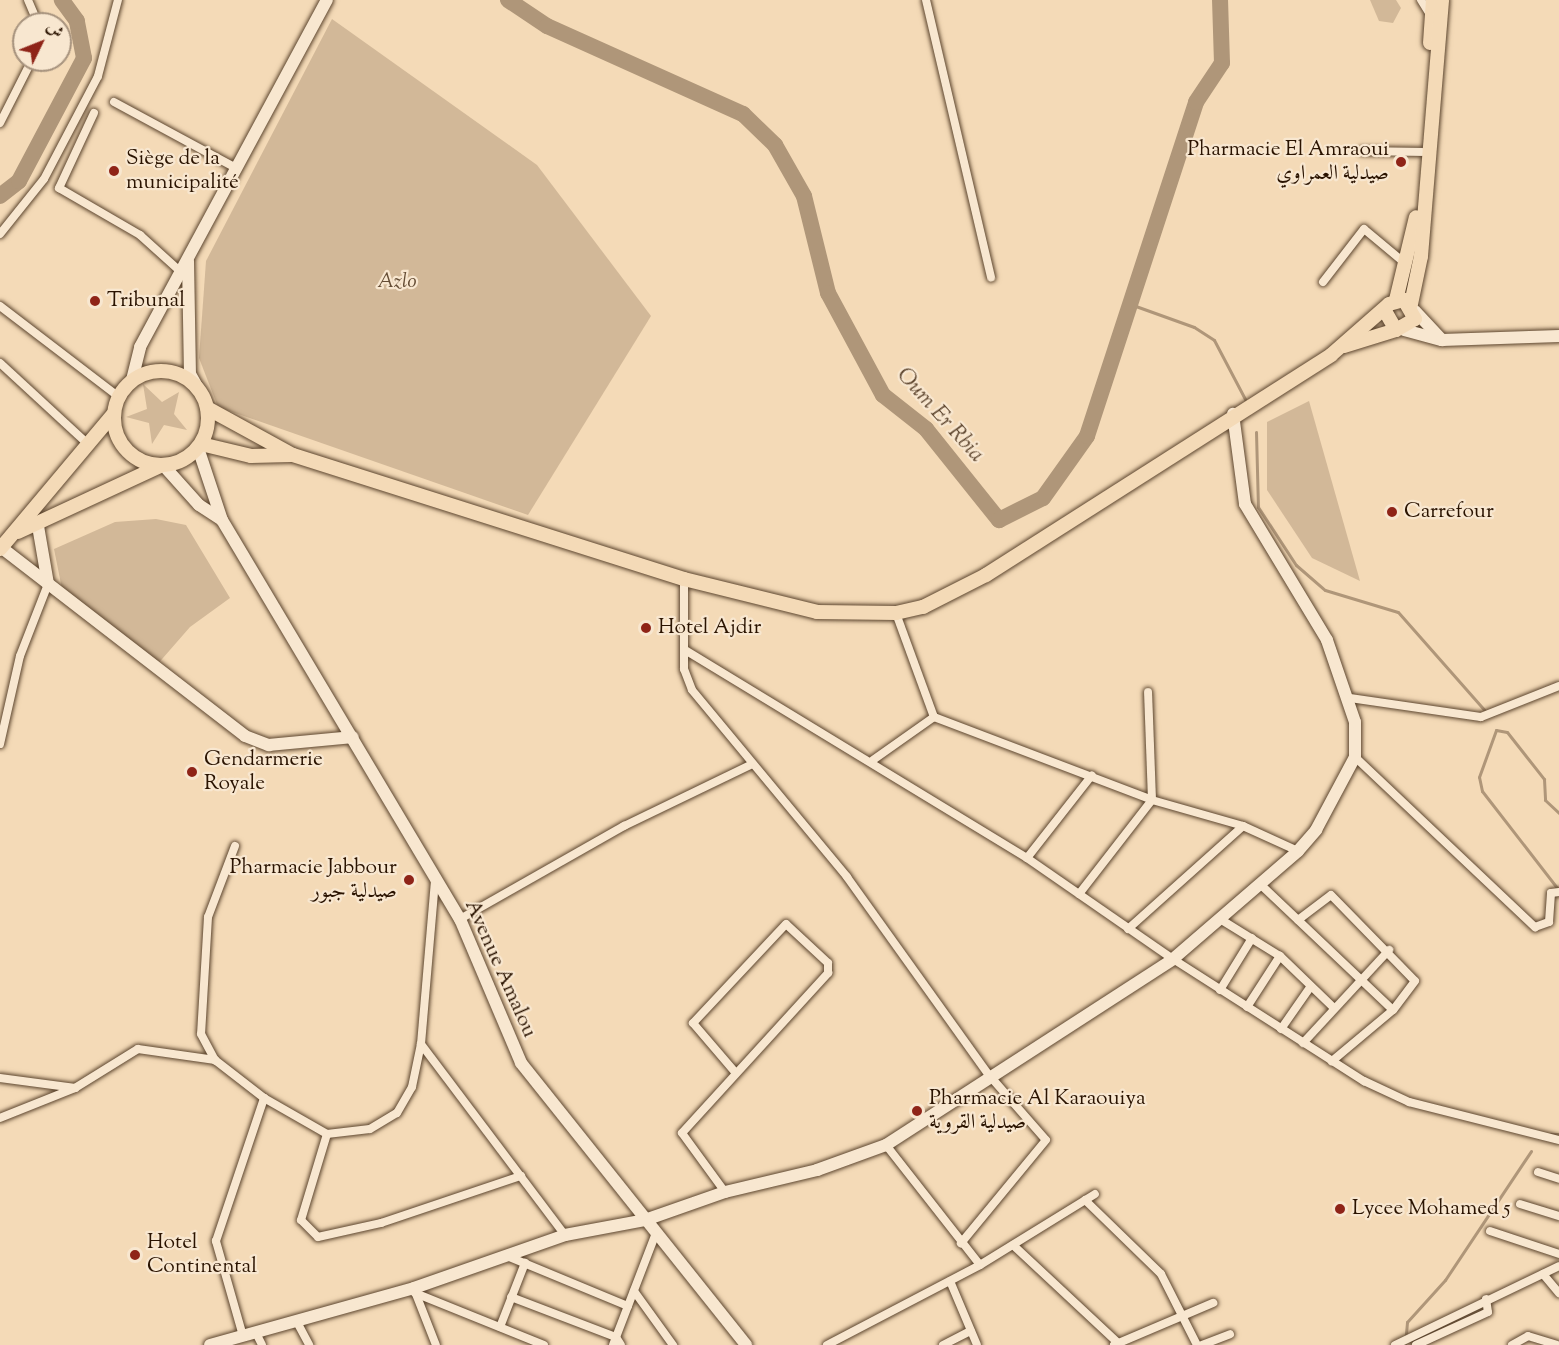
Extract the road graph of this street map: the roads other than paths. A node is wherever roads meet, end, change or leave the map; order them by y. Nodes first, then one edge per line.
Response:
1 (118, 0) edge
2 (327, 0) edge
3 (926, 0) edge
4 (1421, 0) edge
5 (1433, 0) edge
6 (1442, 0) edge
7 (1436, 17) junction
8 (1434, 58) junction
9 (26, 72) edge
10 (114, 102) dead end
11 (94, 114) dead end
12 (0, 123) edge
13 (1362, 152) dead end
14 (1422, 152) junction
15 (236, 168) junction
16 (0, 234) edge
17 (188, 257) junction
18 (1406, 264) junction
19 (181, 272) junction
20 (991, 278) dead end
21 (1323, 282) dead end
22 (1396, 300) junction
23 (0, 306) edge
24 (1413, 308) junction
25 (1385, 311) junction
26 (1400, 330) junction
27 (1559, 336) edge
28 (1442, 340) junction
29 (1344, 346) junction
30 (0, 363) edge
31 (132, 380) junction
32 (199, 390) junction
33 (118, 397) junction
34 (207, 408) junction
35 (114, 413) junction
36 (1233, 414) junction
37 (89, 445) junction
38 (200, 446) junction
39 (292, 455) junction
40 (162, 466) junction
41 (222, 520) junction
42 (38, 526) junction
43 (18, 532) junction
44 (1, 548) edge
45 (684, 579) junction
46 (48, 584) junction
47 (896, 613) junction
48 (685, 650) junction
49 (1559, 686) edge
50 (1148, 692) dead end
51 (1350, 698) junction
52 (934, 717) junction
53 (353, 736) junction
54 (0, 744) edge
55 (1355, 757) junction
56 (873, 760) junction
57 (750, 765) junction
58 (1092, 775) junction
59 (1152, 800) junction
60 (1244, 826) junction
61 (235, 846) dead end
62 (1298, 851) junction
63 (1027, 858) junction
64 (435, 880) junction
65 (1260, 884) junction
66 (1557, 891) edge
67 (1079, 894) junction
68 (460, 919) junction
69 (1220, 919) junction
70 (1298, 920) junction
71 (1128, 929) junction
72 (1252, 938) junction
73 (1389, 950) junction
74 (1280, 956) junction
75 (1173, 959) junction
76 (1359, 977) junction
77 (1311, 986) junction
78 (1220, 990) junction
79 (1247, 1007) junction
80 (1333, 1007) junction
81 (1393, 1010) junction
82 (1281, 1029) junction
83 (1303, 1043) junction
84 (421, 1044) junction
85 (215, 1060) junction
86 (1332, 1061) junction
87 (735, 1072) junction
88 (989, 1075) junction
89 (0, 1078) edge
90 (75, 1088) junction
91 (264, 1098) junction
92 (0, 1118) edge
93 (327, 1134) junction
94 (1559, 1140) edge
95 (886, 1145) junction
96 (1538, 1172) dead end
97 (521, 1176) junction
98 (1559, 1179) edge
99 (725, 1192) junction
100 (1095, 1194) dead end
101 (1085, 1200) junction
102 (1520, 1204) dead end
103 (1559, 1216) edge
104 (645, 1220) junction
105 (1490, 1231) dead end
106 (656, 1233) junction
107 (565, 1235) junction
108 (962, 1243) junction
109 (1012, 1245) junction
110 (1559, 1254) edge
111 (507, 1256) junction
112 (525, 1263) junction
113 (980, 1265) junction
114 (1559, 1266) edge
115 (1543, 1274) junction
116 (950, 1281) junction
117 (415, 1290) junction
118 (634, 1292) junction
119 (1559, 1293) edge
120 (511, 1297) junction
121 (1486, 1299) junction
122 (1213, 1303) dead end
123 (628, 1306) junction
124 (1184, 1316) junction
125 (297, 1322) junction
126 (500, 1327) junction
127 (971, 1331) junction
128 (250, 1334) junction
129 (1230, 1334) dead end
130 (617, 1342) edge
131 (1131, 1342) edge
132 (1397, 1342) edge
133 (1558, 1342) edge
134 (1116, 1344) edge
135 (1206, 1344) edge
136 (210, 1345) edge
137 (262, 1345) edge
138 (309, 1345) edge
139 (436, 1345) edge
140 (544, 1345) edge
141 (673, 1345) edge
142 (746, 1345) edge
143 (827, 1345) edge
144 (943, 1345) edge
145 (977, 1345) edge
146 (1197, 1345) edge
147 (1416, 1345) edge
148 (1512, 1345) edge

1 - 16 street
2 - 15 street
3 - 20 street
4 - 7 street
5 - 7 main road
6 - 7 main road
7 - 8 main road
8 - 14 main road
8 - 24 main road
9 - 12 street
10 - 15 street
11 - 19 street
13 - 14 street
14 - 18 main road
15 - 17 street
17 - 19 street
17 - 32 street
18 - 21 street
18 - 22 main road
19 - 31 street
22 - 24 main road
22 - 25 main road
23 - 33 street
24 - 26 main road
24 - 28 street
25 - 26 main road
25 - 29 main road
26 - 28 street
26 - 29 main road
27 - 28 street
29 - 36 main road
30 - 37 street
31 - 32 main road
31 - 33 main road
32 - 34 main road
33 - 35 main road
34 - 38 main road
34 - 39 main road
35 - 37 main road
35 - 40 main road
36 - 47 main road
36 - 51 street
37 - 43 main road
38 - 39 main road
38 - 40 main road
38 - 41 street
39 - 45 main road
40 - 41 street
40 - 42 main road
41 - 53 street, Avenue Amalou
42 - 43 main road
42 - 46 street
43 - 44 main road
44 - 46 street
45 - 47 main road
45 - 48 street
46 - 53 street
46 - 54 street
47 - 52 street
48 - 56 street
48 - 57 street
49 - 51 street
50 - 59 street
51 - 55 street
52 - 56 street
52 - 58 street
53 - 64 street, Avenue Amalou
55 - 62 street
55 - 66 street
56 - 63 street
57 - 68 street
57 - 88 street
58 - 59 street
58 - 63 street
59 - 60 street
59 - 67 street
60 - 62 street
60 - 71 street
61 - 85 street
62 - 65 street
63 - 67 street
64 - 68 street, Avenue Amalou
64 - 84 street
65 - 69 street
65 - 70 street
67 - 71 street
68 - 104 street, Avenue Amalou
69 - 72 street
69 - 75 street
70 - 73 street
70 - 76 street
71 - 75 street
72 - 74 street
72 - 78 street
73 - 76 street
73 - 81 street
74 - 77 street
74 - 79 street
75 - 78 street
75 - 88 street
76 - 80 street
76 - 81 street
77 - 80 street
77 - 82 street
78 - 79 street
79 - 82 street
80 - 83 street
81 - 86 street
82 - 83 street
83 - 86 street
84 - 93 street
84 - 97 street
85 - 90 street
85 - 91 street
86 - 94 street
87 - 87 street
87 - 99 street
88 - 95 street
88 - 108 street
89 - 90 street
90 - 92 street
91 - 93 street
91 - 128 street
93 - 97 street
95 - 99 street
95 - 108 street
96 - 98 street
97 - 107 street
99 - 104 street
100 - 101 street
101 - 109 street
101 - 124 street
102 - 103 street
104 - 106 street, Avenue Amalou
104 - 107 street
105 - 110 street
106 - 118 street
106 - 142 street, Avenue Amalou
107 - 111 street
108 - 113 street
109 - 113 street
109 - 134 street
111 - 112 street
111 - 117 street
112 - 120 street
112 - 123 street
113 - 116 street
114 - 115 street
115 - 119 street
115 - 121 street
116 - 127 street
116 - 143 street
117 - 125 street
117 - 126 street
117 - 139 street
118 - 123 street
118 - 141 street
120 - 126 street
120 - 130 street
121 - 132 street
121 - 147 street
122 - 124 street
123 - 130 street
124 - 131 street
124 - 146 street
125 - 128 street
125 - 138 street
126 - 140 street
127 - 144 street
127 - 145 street
128 - 136 street
128 - 137 street
129 - 135 street
131 - 134 street
133 - 148 street

